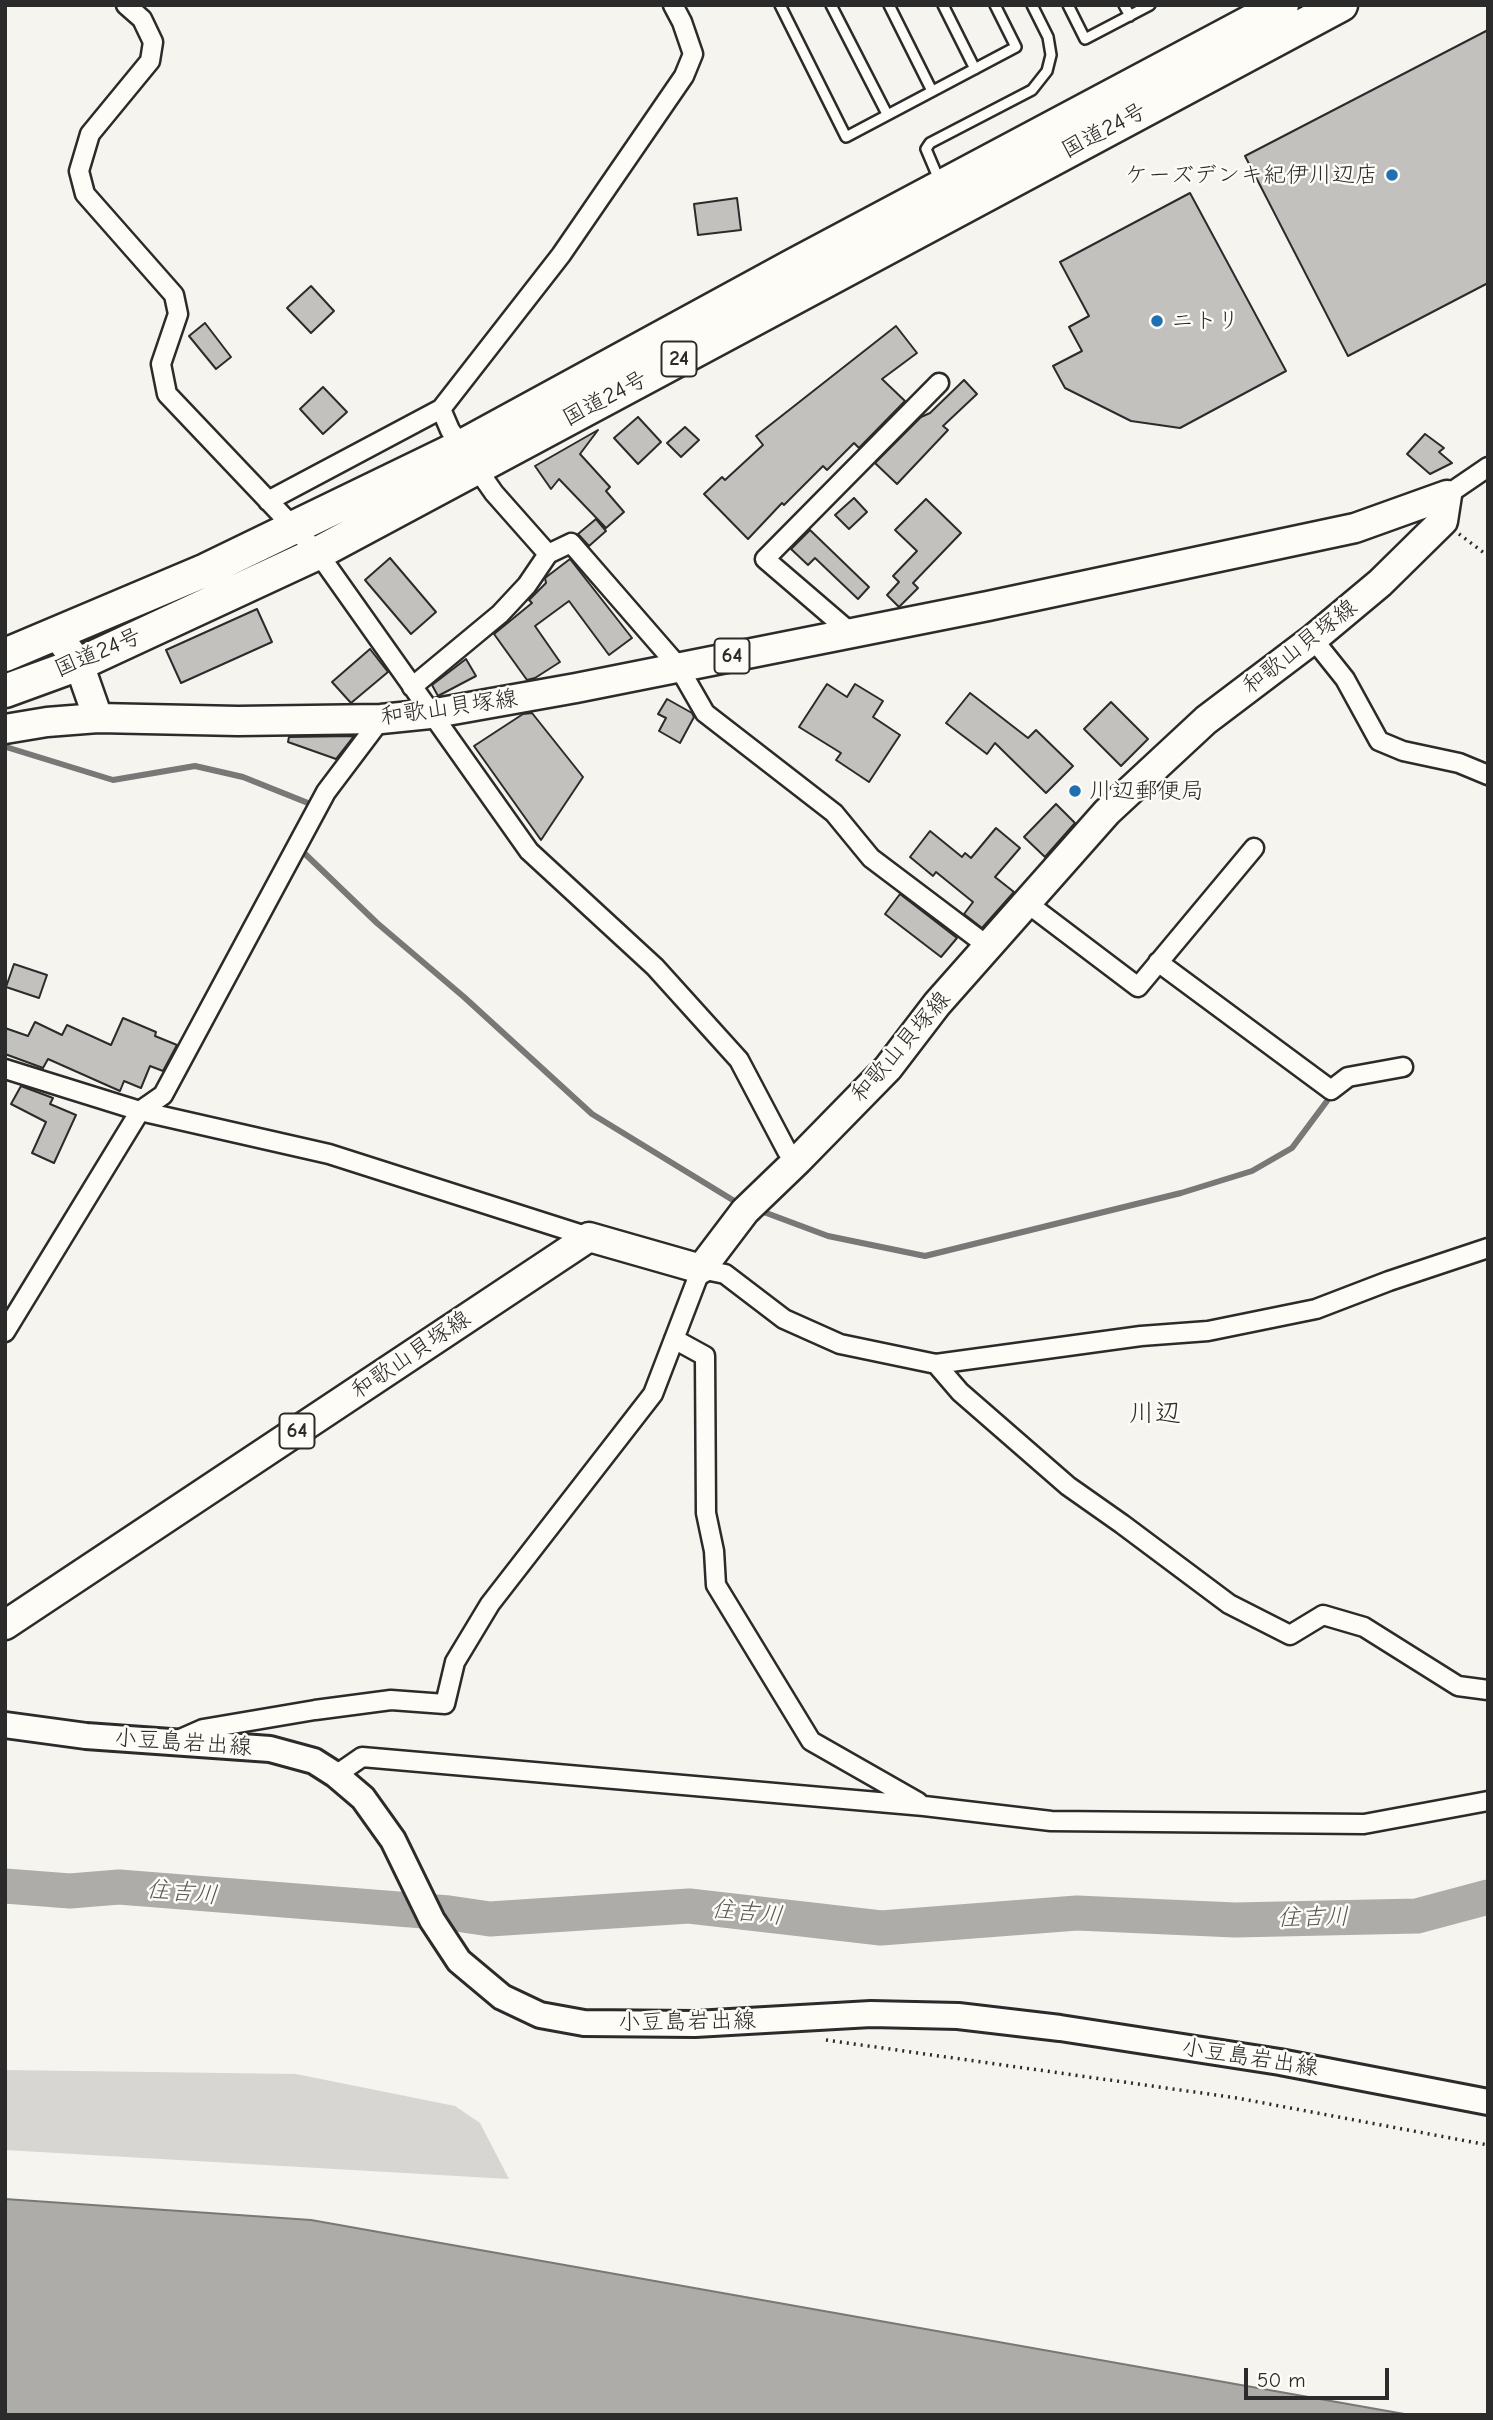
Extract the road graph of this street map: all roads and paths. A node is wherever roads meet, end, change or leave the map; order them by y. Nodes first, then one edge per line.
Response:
1 (126, 5) edge
2 (673, 5) edge
3 (780, 5) edge
4 (831, 5) edge
5 (889, 5) edge
6 (943, 5) edge
7 (995, 5) edge
8 (1032, 5) edge
9 (1068, 5) edge
10 (1124, 5) edge
11 (1150, 5) edge
12 (1282, 5) edge
13 (1342, 5) edge
14 (1130, 16) junction
15 (975, 69) junction
16 (932, 91) junction
17 (887, 114) junction
18 (942, 186) junction
19 (939, 383) dead end
20 (440, 409) junction
21 (470, 457) junction
22 (1488, 467) edge
23 (268, 501) junction
24 (1445, 508) junction
25 (294, 528) junction
26 (318, 553) junction
27 (548, 554) junction
28 (1488, 556) edge
29 (850, 632) junction
30 (57, 635) junction
31 (1313, 639) junction
32 (5, 655) edge
33 (79, 664) junction
34 (678, 666) junction
35 (412, 687) junction
36 (5, 691) edge
37 (430, 714) junction
38 (98, 718) junction
39 (381, 719) junction
40 (5, 729) edge
41 (1488, 775) edge
42 (1254, 848) dead end
43 (1027, 902) junction
44 (989, 947) junction
45 (1158, 962) junction
46 (1403, 1067) dead end
47 (5, 1069) edge
48 (140, 1111) junction
49 (798, 1160) junction
50 (589, 1237) junction
51 (1488, 1248) edge
52 (701, 1269) junction
53 (5, 1332) edge
54 (674, 1339) junction
55 (936, 1364) junction
56 (5, 1625) edge
57 (1488, 1690) edge
58 (5, 1725) edge
59 (174, 1742) junction
60 (336, 1775) junction
61 (1488, 1801) edge
62 (924, 1806) junction
63 (825, 2039) dead end
64 (1488, 2102) edge
65 (1488, 2145) edge

1 - 23 street
2 - 20 street
3 - 17 lane
4 - 17 lane
5 - 16 lane
6 - 15 lane
7 - 15 lane
8 - 18 lane
9 - 14 lane
10 - 14 lane
11 - 14 lane
12 - 18 highway, 国道24号 / 24
13 - 21 highway, 国道24号 / 24
15 - 16 lane
16 - 17 lane
18 - 21 highway, 国道24号 / 24
19 - 29 street
20 - 21 street
20 - 23 street
21 - 25 highway, 国道24号 / 24
21 - 26 highway, 国道24号 / 24
21 - 27 street
22 - 24 street
23 - 25 street
24 - 28 path
24 - 29 main road, 和歌山貝塚線 / 64
24 - 31 main road, 和歌山貝塚線
25 - 26 street
25 - 30 highway, 国道24号 / 24
26 - 33 highway, 国道24号 / 24
26 - 35 street
27 - 34 street
27 - 35 street
29 - 34 main road, 和歌山貝塚線 / 64
30 - 32 highway, 国道24号 / 24
30 - 33 main road
31 - 41 street
31 - 43 main road, 和歌山貝塚線
33 - 36 highway, 国道24号 / 24
33 - 38 main road
34 - 37 main road, 和歌山貝塚線 / 64
34 - 44 street
35 - 37 street
37 - 39 main road, 和歌山貝塚線 / 64
37 - 49 street
38 - 39 main road, 和歌山貝塚線 / 64
38 - 40 main road, 和歌山貝塚線 / 64
39 - 48 street
42 - 45 street
43 - 44 main road, 和歌山貝塚線
43 - 45 street
44 - 49 main road, 和歌山貝塚線
45 - 46 street
47 - 48 street
48 - 50 street
48 - 53 street
49 - 52 main road, 和歌山貝塚線
50 - 52 main road
50 - 56 main road, 和歌山貝塚線 / 64
51 - 55 street
52 - 54 street
52 - 55 street
54 - 59 street
54 - 62 street
55 - 57 street
58 - 59 main road, 小豆島岩出線
59 - 60 main road, 小豆島岩出線
60 - 62 street
60 - 64 main road, 小豆島岩出線
61 - 62 street
63 - 65 path

